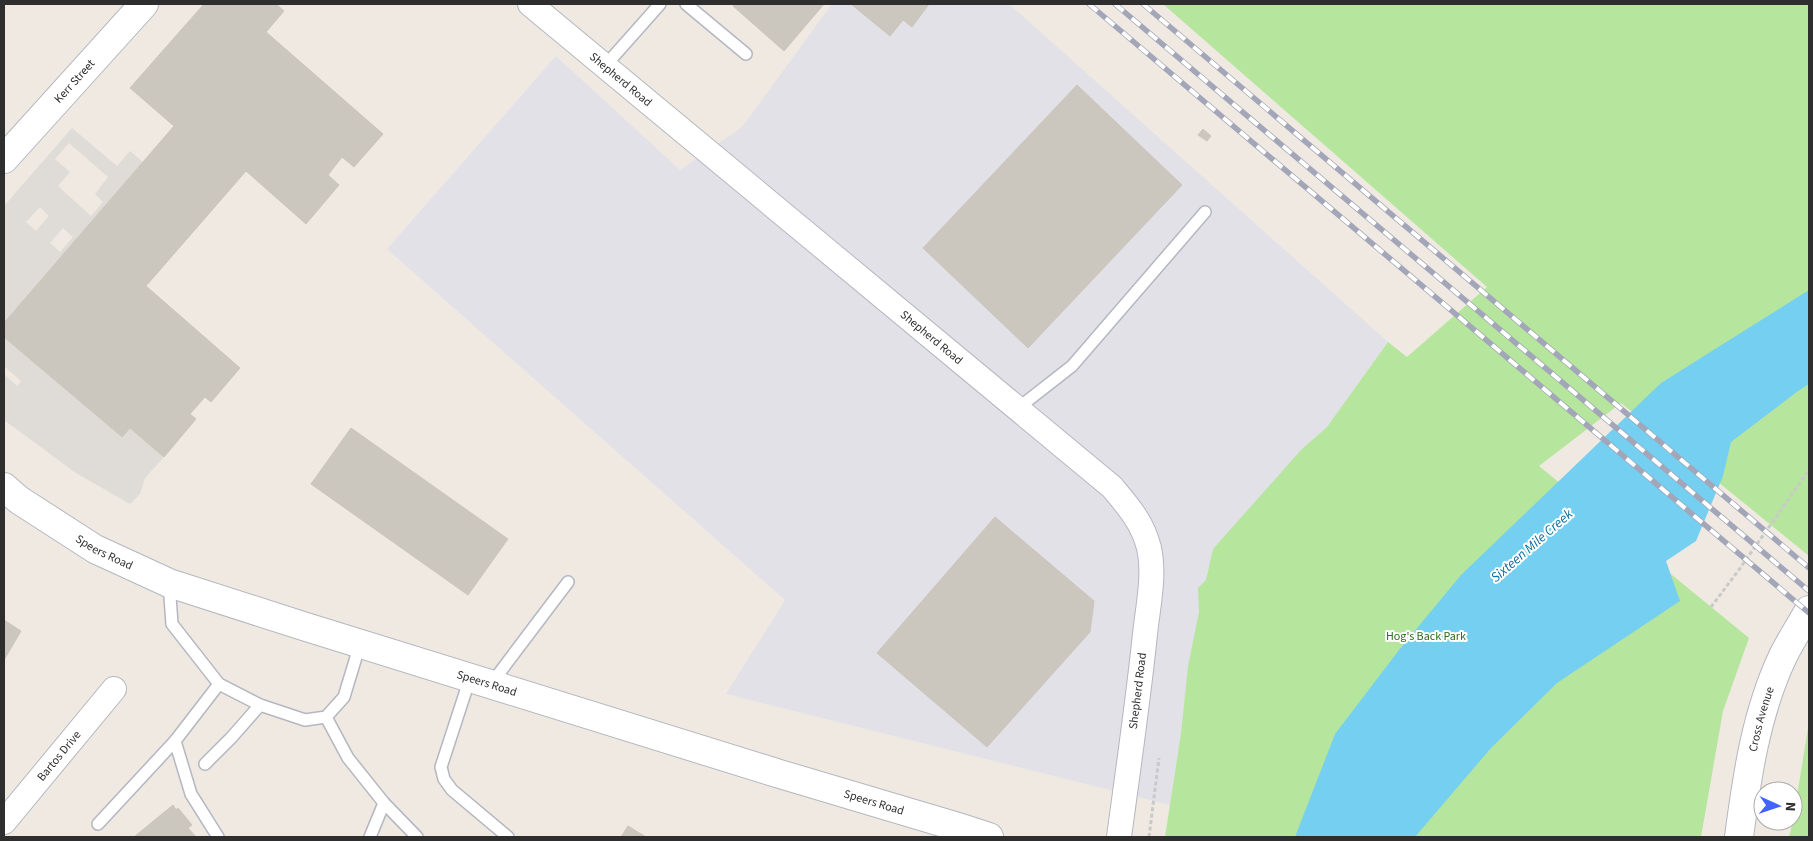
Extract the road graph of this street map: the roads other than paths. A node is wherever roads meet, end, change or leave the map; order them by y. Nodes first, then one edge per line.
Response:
1 (144, 4) edge
2 (530, 4) edge
3 (660, 4) edge
4 (686, 4) edge
5 (746, 54) dead end
6 (605, 66) junction
7 (4, 159) edge
8 (1205, 212) dead end
9 (1017, 409) junction
10 (4, 487) edge
11 (568, 582) dead end
12 (169, 583) junction
13 (1809, 610) edge
14 (360, 644) junction
15 (480, 681) junction
16 (219, 684) junction
17 (114, 689) dead end
18 (260, 704) junction
19 (326, 717) junction
20 (174, 741) junction
21 (205, 764) dead end
22 (384, 803) junction
23 (4, 822) edge
24 (98, 824) dead end
25 (218, 837) edge
26 (370, 837) edge
27 (416, 837) edge
28 (508, 837) edge
29 (989, 837) edge
30 (1118, 837) edge
31 (1738, 837) edge

1 - 7 main road, Kerr Street
2 - 6 street, Shepherd Road
3 - 6 lane
4 - 5 lane
6 - 9 street, Shepherd Road
8 - 9 lane
9 - 30 street, Shepherd Road
10 - 12 main road, Speers Road
11 - 15 lane
12 - 14 main road, Speers Road
12 - 16 lane
13 - 31 main road, Cross Avenue
14 - 15 main road, Speers Road
14 - 19 lane
15 - 28 lane
15 - 29 main road, Speers Road
16 - 18 lane
16 - 20 lane
17 - 23 street, Bartos Drive
18 - 19 lane
18 - 21 lane
19 - 22 lane
20 - 24 lane
20 - 25 lane
22 - 26 lane
22 - 27 lane

